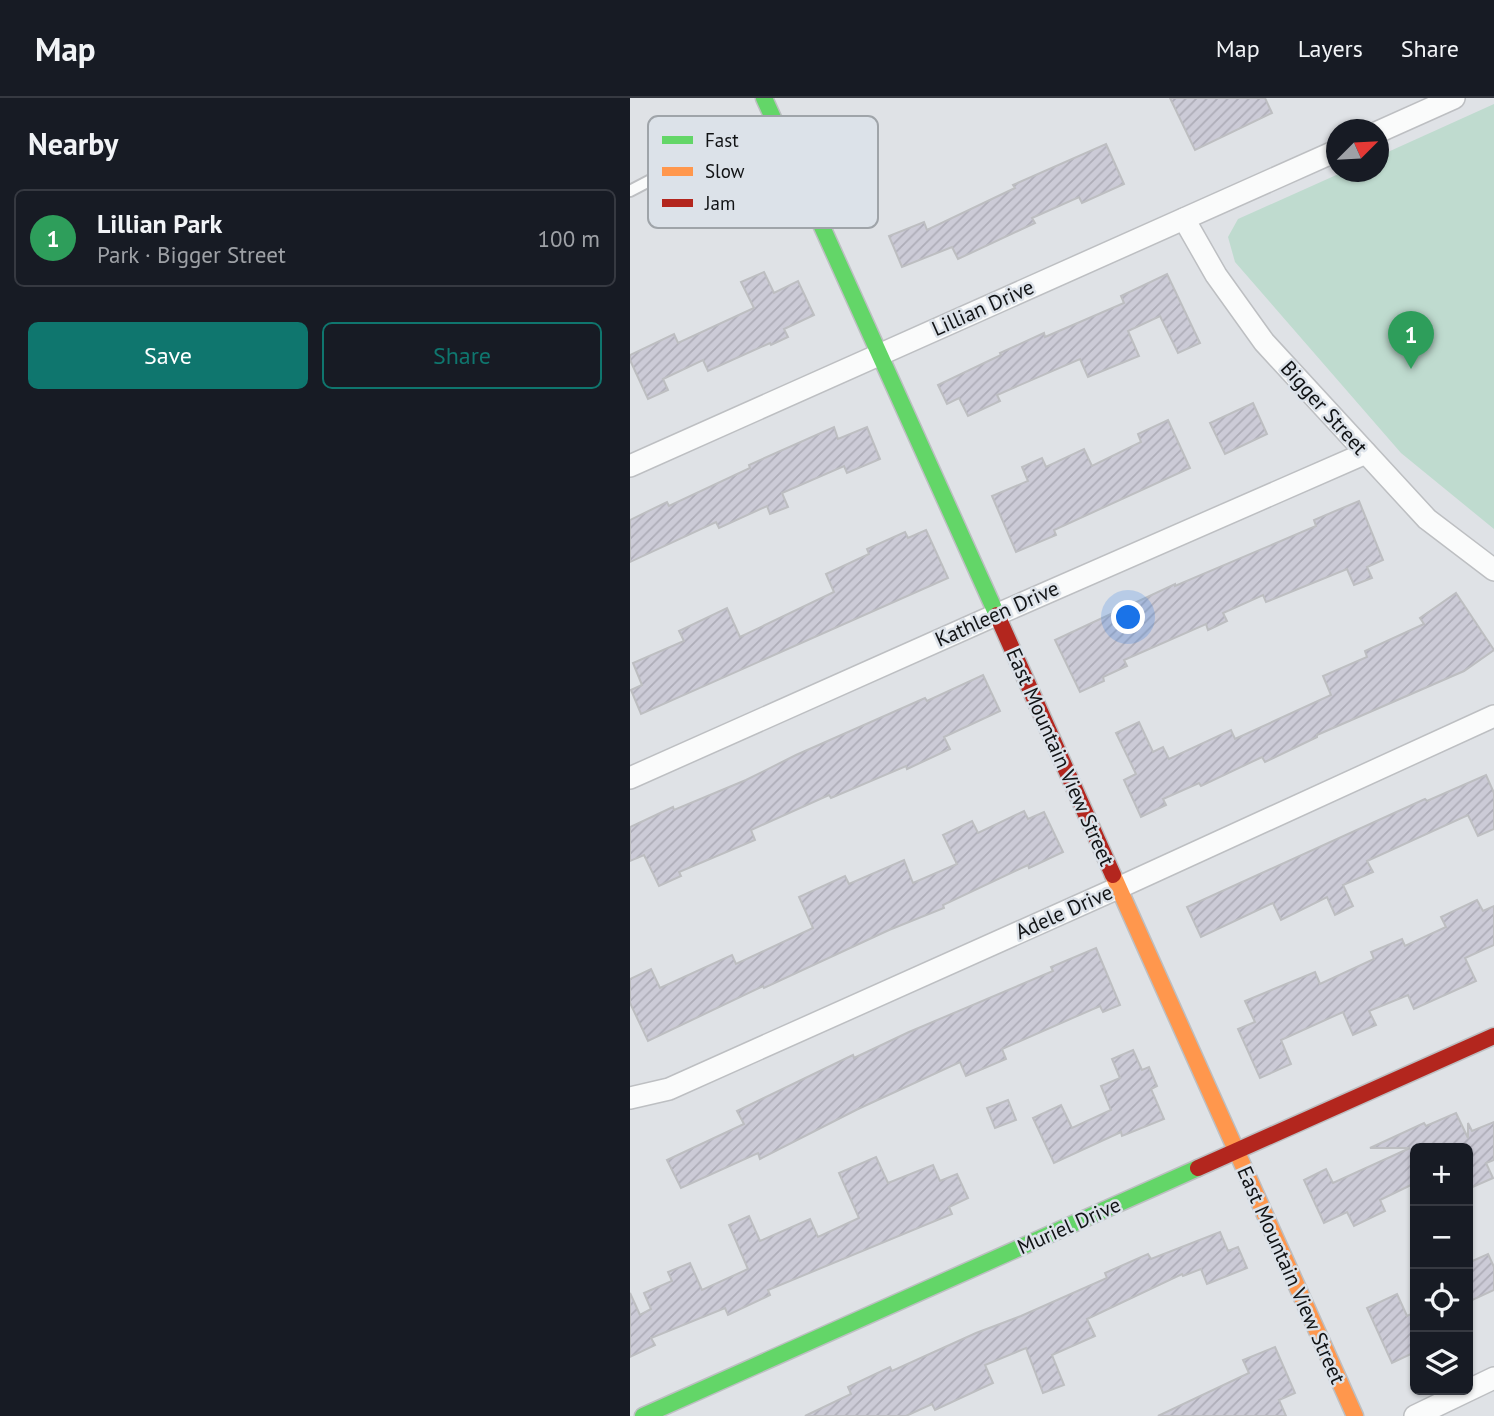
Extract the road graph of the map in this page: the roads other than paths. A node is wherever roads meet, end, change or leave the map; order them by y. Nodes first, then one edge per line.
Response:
1 (764, 98) edge
2 (1454, 98) edge
3 (773, 116) edge
4 (1389, 127) edge
5 (1326, 155) edge
6 (648, 182) edge
7 (630, 191) edge
8 (1184, 219) junction
9 (824, 228) edge
10 (881, 354) junction
11 (1366, 453) junction
12 (630, 466) edge
13 (1494, 570) edge
14 (998, 614) junction
15 (1494, 716) edge
16 (630, 778) edge
17 (1118, 888) junction
18 (1494, 1036) edge
19 (630, 1098) edge
20 (1235, 1152) junction
21 (1494, 1378) edge
22 (643, 1416) edge
23 (1355, 1416) edge
24 (1415, 1416) edge

1 - 3 main road, East Mountain View Street
2 - 4 street
5 - 8 street, Lillian Drive
6 - 7 lane
8 - 10 street, Lillian Drive
8 - 11 street, Bigger Street
9 - 10 main road, East Mountain View Street
10 - 12 street, Lillian Drive
10 - 14 main road, East Mountain View Street
11 - 13 street, Bigger Street
11 - 14 street, Kathleen Drive
14 - 16 street, Kathleen Drive
14 - 17 main road, East Mountain View Street
15 - 17 street, Adele Drive
17 - 19 street, Adele Drive
17 - 20 main road, East Mountain View Street
18 - 20 main road, Muriel Drive
20 - 22 main road, Muriel Drive
20 - 23 main road, East Mountain View Street
21 - 24 street

